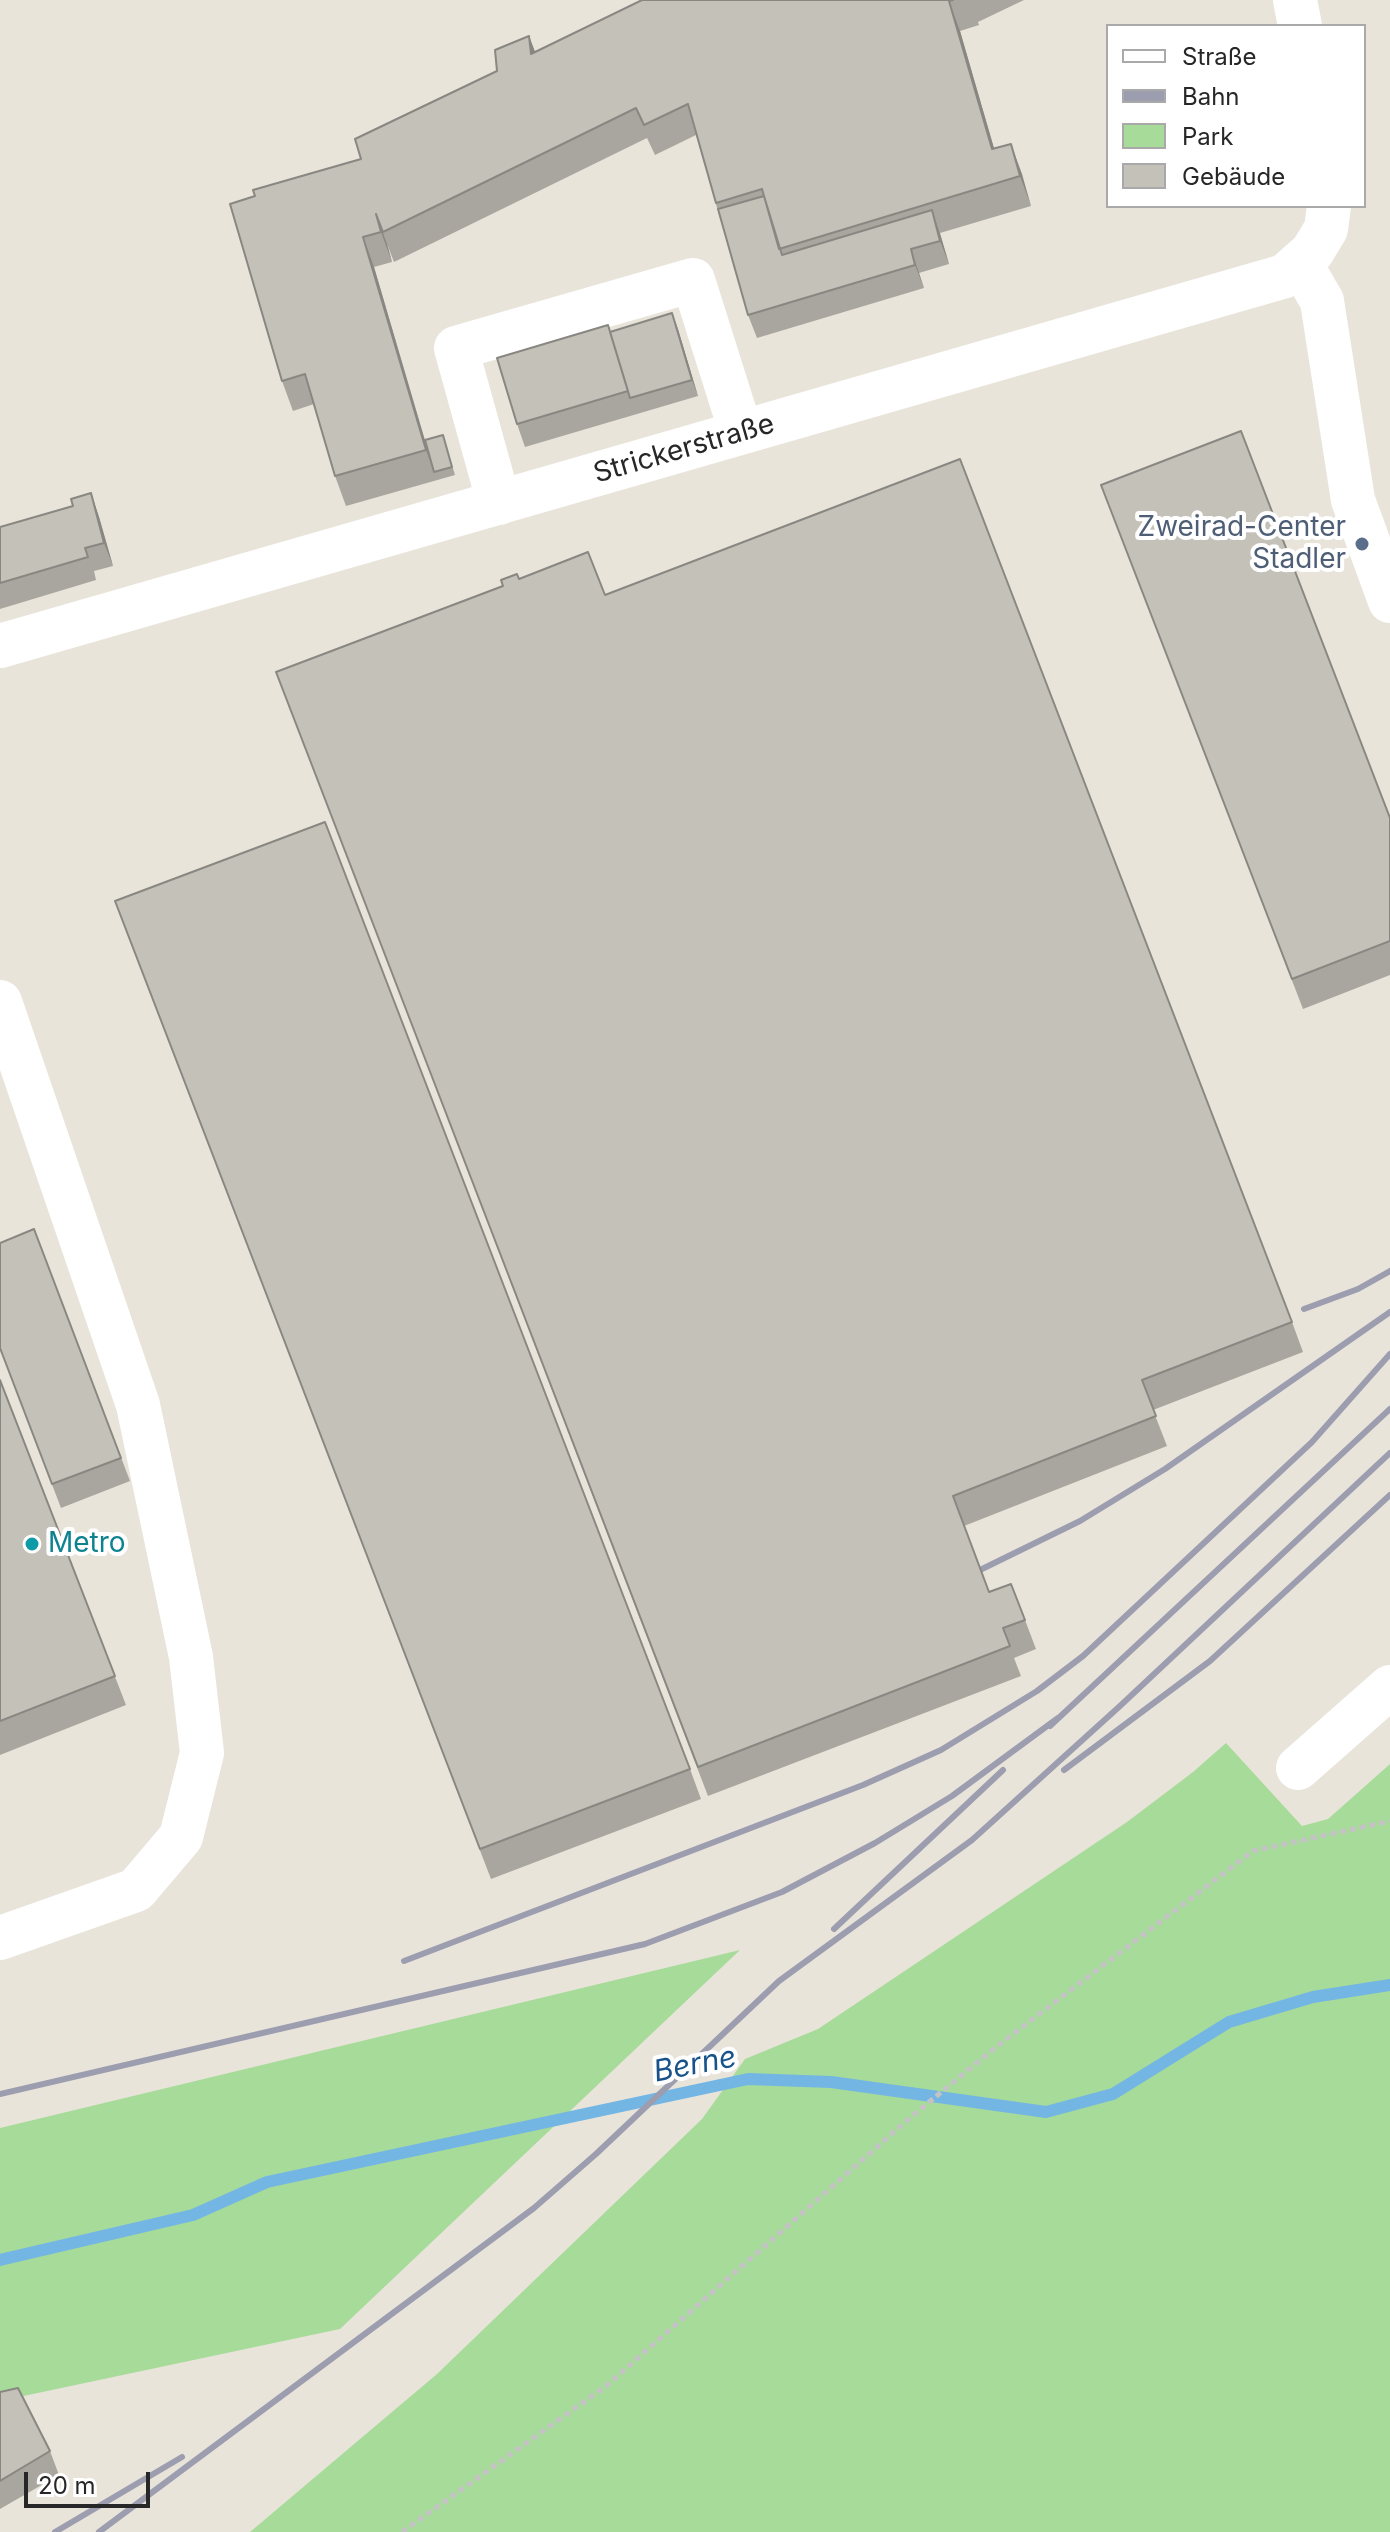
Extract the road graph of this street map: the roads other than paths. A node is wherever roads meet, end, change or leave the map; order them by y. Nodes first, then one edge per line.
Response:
1 (1295, 0) edge
2 (1300, 24) edge
3 (1329, 208) edge
4 (1300, 263) junction
5 (741, 432) junction
6 (499, 503) junction
7 (1390, 601) edge
8 (0, 646) edge
9 (0, 1002) edge
10 (1390, 1687) edge
11 (1298, 1768) dead end
12 (0, 1938) edge

1 - 2 street
3 - 4 street, Strickerstraße
4 - 5 street, Strickerstraße
4 - 7 street
5 - 6 street, Strickerstraße
5 - 6 street
6 - 8 street, Strickerstraße
9 - 12 street
10 - 11 street

